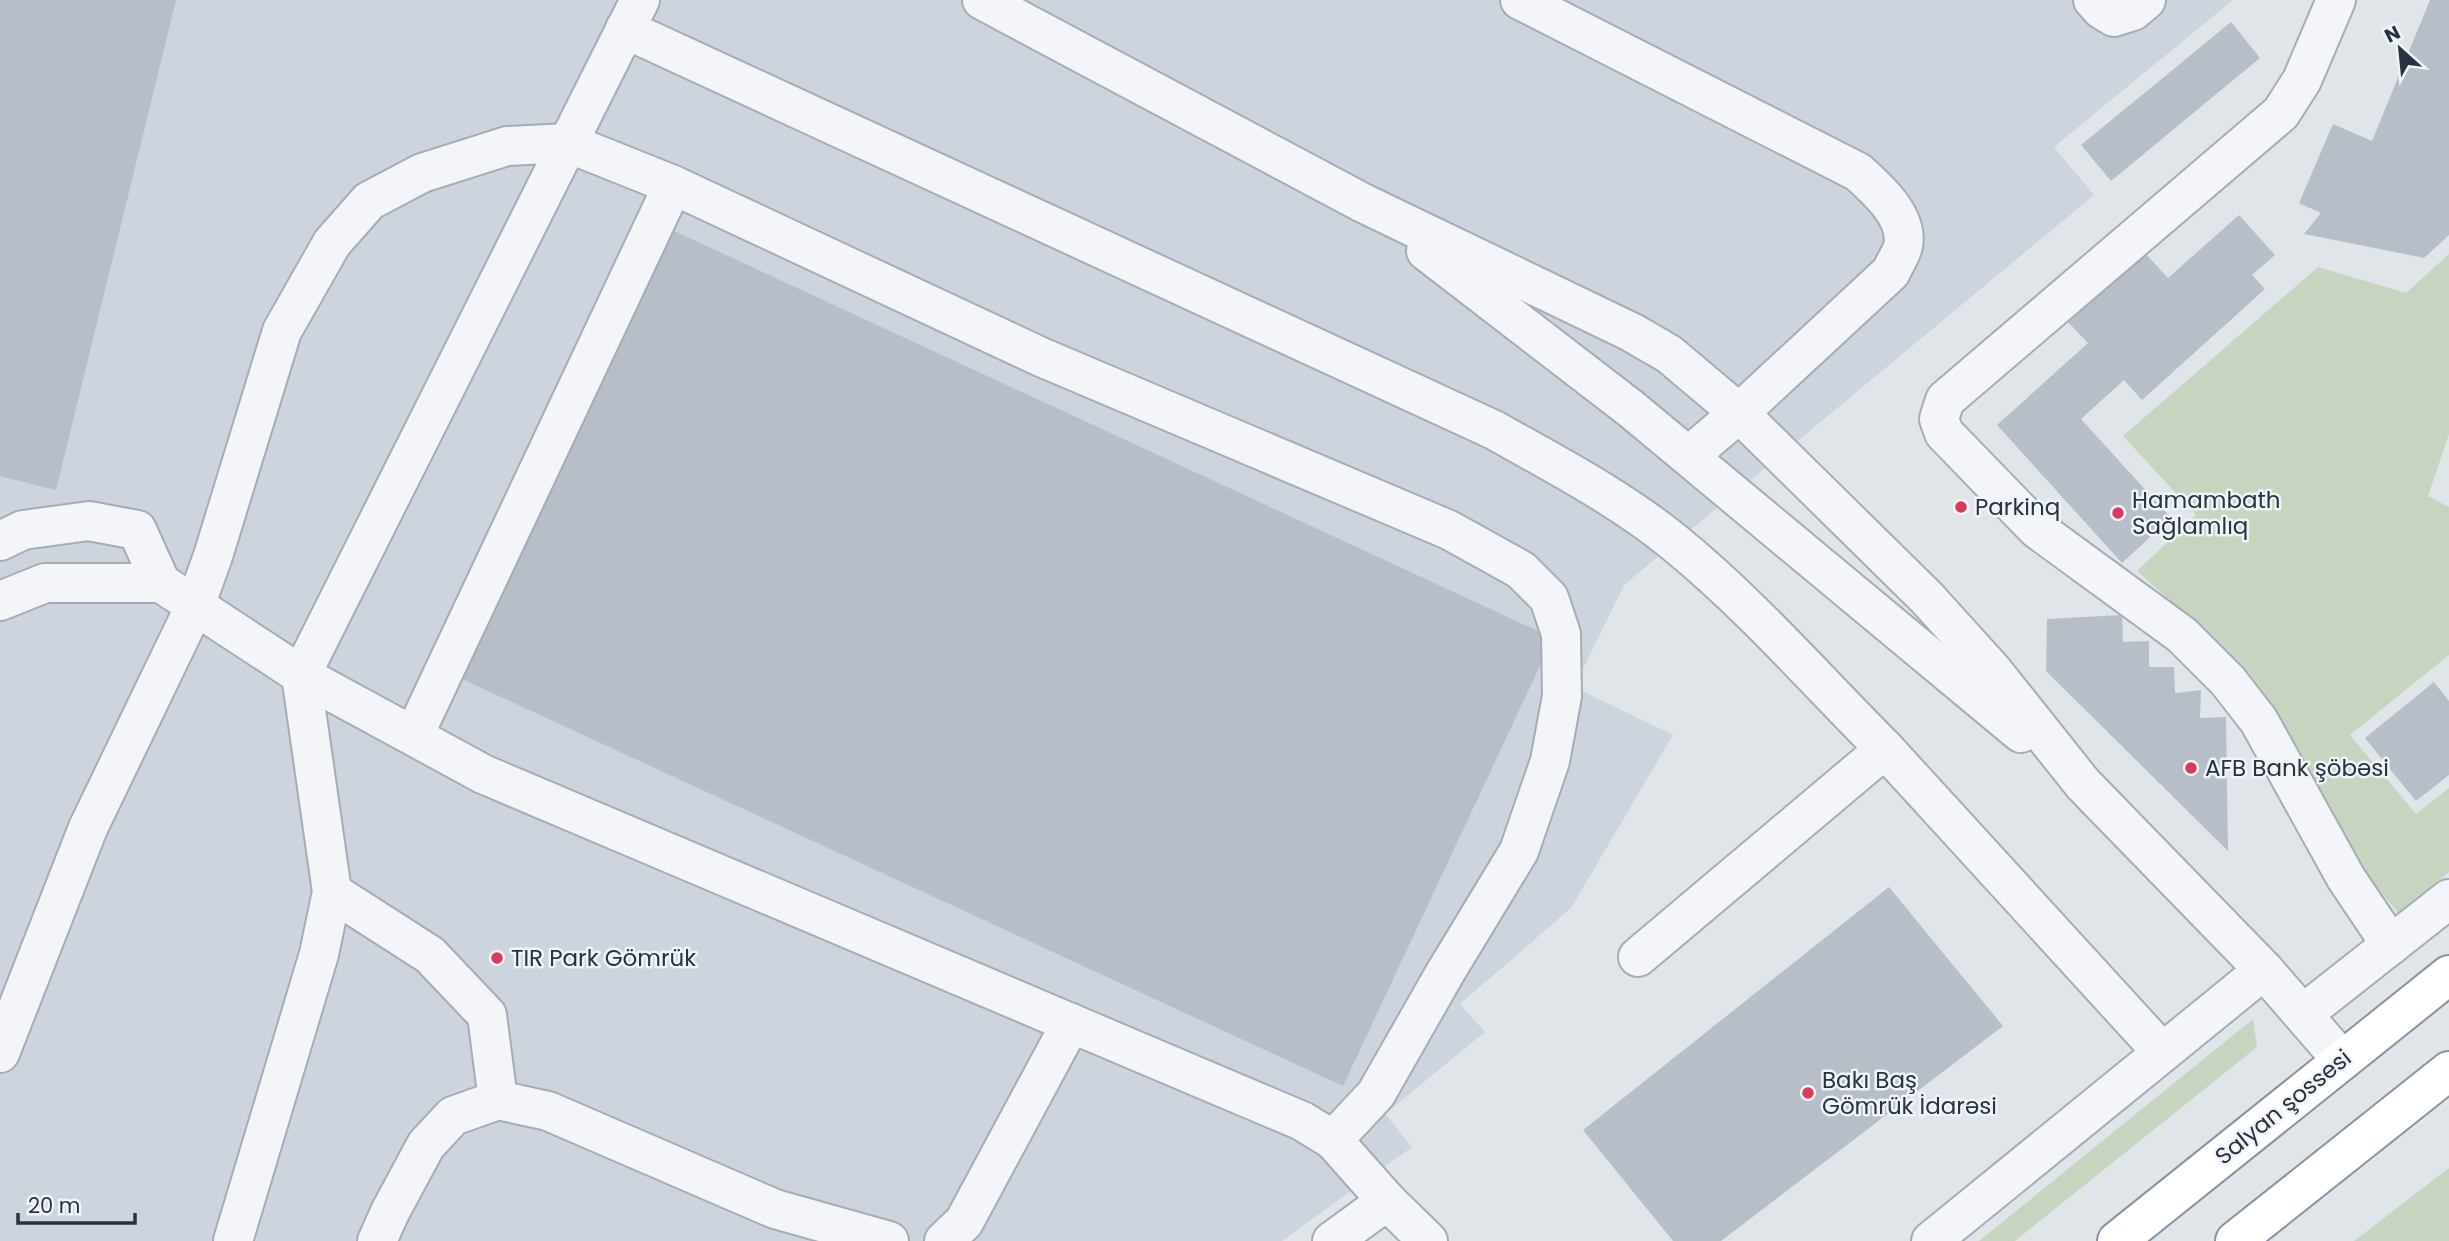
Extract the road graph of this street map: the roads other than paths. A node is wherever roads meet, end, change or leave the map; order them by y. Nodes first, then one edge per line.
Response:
1 (982, 0) edge
2 (1520, 0) edge
3 (2093, 0) edge
4 (2146, 0) edge
5 (2336, 0) edge
6 (632, 15) edge
7 (568, 143) junction
8 (673, 186) junction
9 (1363, 203) junction
10 (1739, 413) junction
11 (1689, 456) junction
12 (0, 541) edge
13 (161, 583) junction
14 (0, 601) edge
15 (195, 606) junction
16 (301, 676) junction
17 (414, 735) junction
18 (1885, 749) junction
19 (2083, 785) junction
20 (332, 891) junction
21 (2449, 900) edge
22 (2391, 945) junction
23 (1638, 957) dead end
24 (2264, 970) junction
25 (2449, 975) edge
26 (2303, 1014) junction
27 (1071, 1023) junction
28 (2162, 1052) junction
29 (0, 1053) edge
30 (2342, 1060) junction
31 (2449, 1072) edge
32 (498, 1100) junction
33 (1333, 1140) junction
34 (1387, 1201) junction
35 (233, 1241) edge
36 (377, 1241) edge
37 (888, 1241) edge
38 (944, 1241) edge
39 (1332, 1241) edge
40 (1428, 1241) edge
41 (1931, 1241) edge
42 (2117, 1241) edge
43 (2235, 1241) edge

1 - 9 lane
2 - 10 lane
3 - 4 lane
5 - 22 lane
6 - 7 lane
6 - 18 lane
7 - 8 lane
7 - 15 lane
7 - 16 lane
8 - 17 lane
8 - 33 lane
9 - 10 lane
9 - 11 lane
10 - 11 lane
10 - 19 lane
11 - 19 lane
12 - 13 lane
13 - 14 lane
13 - 15 lane
15 - 16 lane
15 - 29 lane
16 - 17 lane
16 - 20 lane
17 - 27 lane
18 - 23 lane
18 - 28 lane
19 - 24 lane
20 - 32 lane
20 - 35 lane
21 - 22 lane
22 - 26 lane
24 - 26 lane
24 - 28 lane
25 - 30 highway, Salyan şossesi
26 - 30 lane
27 - 33 lane
27 - 38 lane
28 - 41 lane
30 - 42 highway, Salyan şossesi
31 - 43 highway
32 - 36 lane
32 - 37 lane
33 - 34 lane
34 - 39 lane
34 - 40 lane

